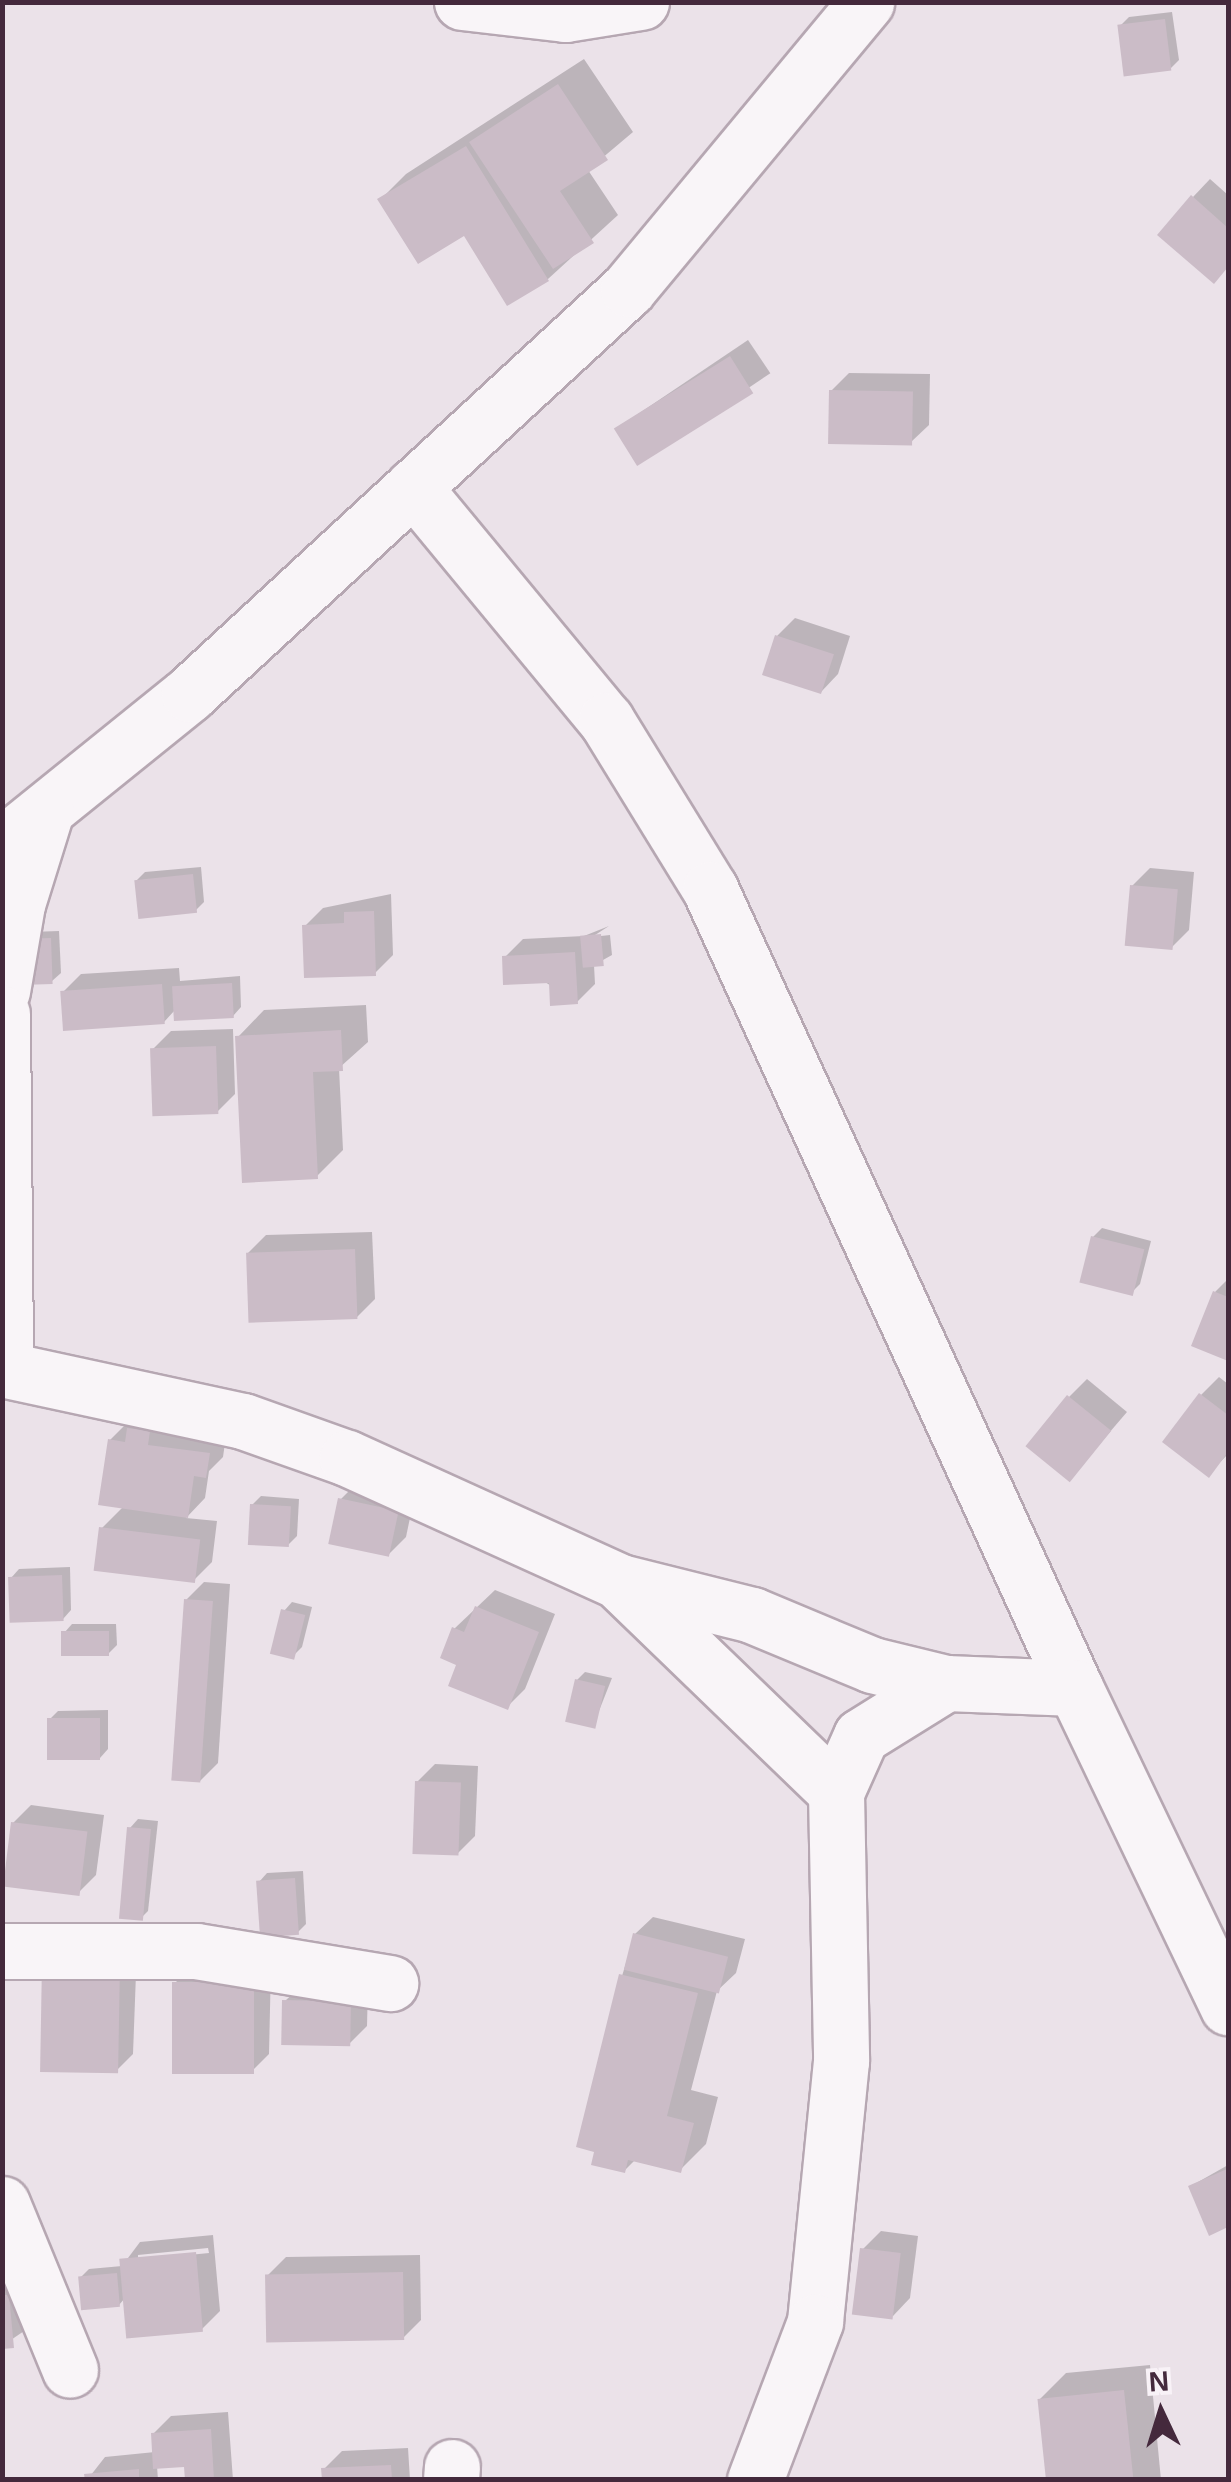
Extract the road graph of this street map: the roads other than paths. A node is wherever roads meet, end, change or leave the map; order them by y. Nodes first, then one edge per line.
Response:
1 (462, 2) edge
2 (642, 2) edge
3 (866, 2) edge
4 (413, 487) junction
5 (46, 811) junction
6 (2, 845) edge
7 (2, 991) edge
8 (2, 1014) edge
9 (4, 1369) edge
10 (620, 1582) junction
11 (946, 1683) junction
12 (1075, 1688) junction
13 (836, 1792) junction
14 (2, 1951) edge
15 (390, 1983) dead end
16 (1228, 2007) edge
17 (2, 2204) edge
18 (70, 2370) dead end
19 (754, 2480) edge

1 - 2 street
3 - 4 street
4 - 5 street
4 - 12 street
5 - 6 street
5 - 7 street
8 - 9 street
9 - 10 street
10 - 11 street
10 - 13 street
11 - 12 street
11 - 13 street
12 - 16 street
13 - 19 street
14 - 15 street
17 - 18 street

